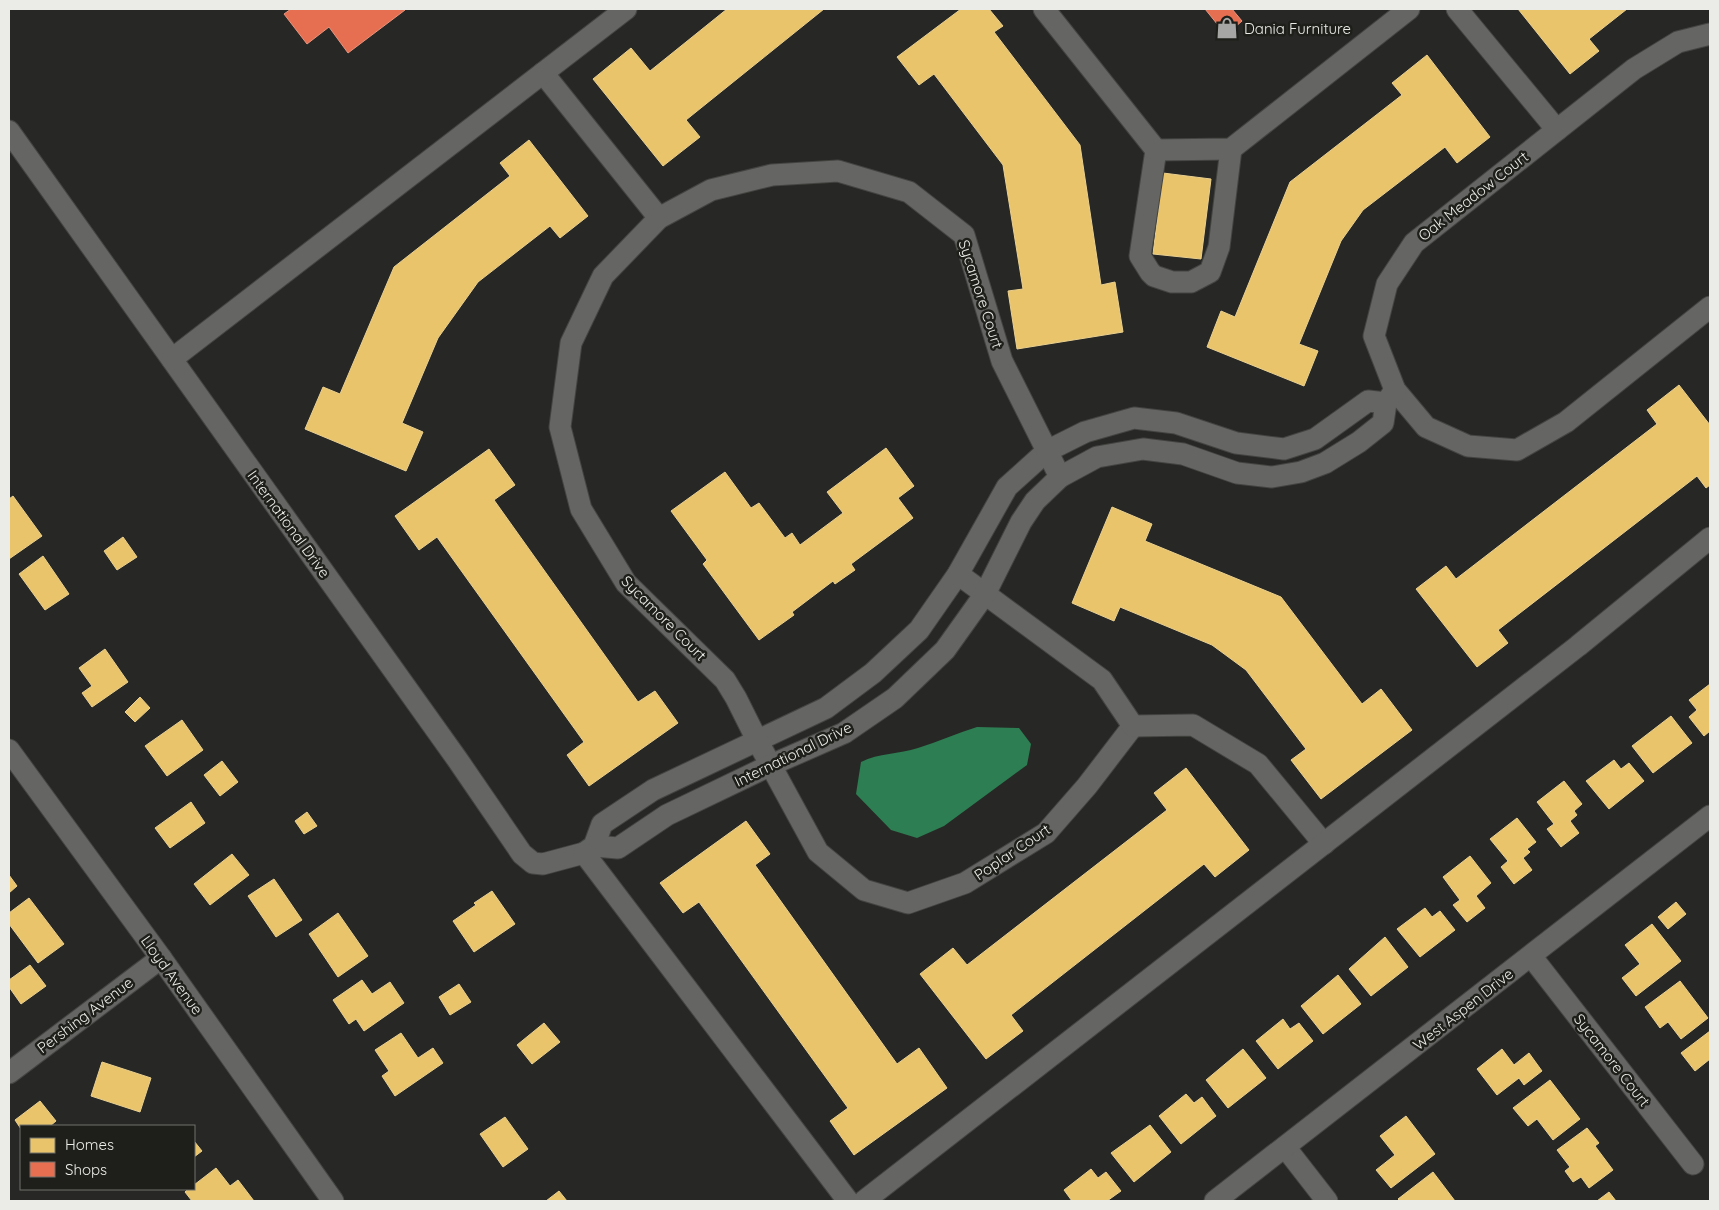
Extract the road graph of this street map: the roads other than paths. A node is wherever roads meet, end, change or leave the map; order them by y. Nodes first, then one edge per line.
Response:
1 (626, 9) edge
2 (1044, 9) edge
3 (1409, 9) edge
4 (1457, 9) edge
5 (1710, 34) edge
6 (543, 73) junction
7 (1556, 130) junction
8 (9, 131) edge
9 (1231, 149) junction
10 (1156, 150) junction
11 (659, 218) junction
12 (1710, 307) edge
13 (172, 359) junction
14 (1391, 396) junction
15 (1047, 451) junction
16 (1060, 477) junction
17 (1710, 538) edge
18 (958, 574) junction
19 (985, 594) junction
20 (1132, 726) junction
21 (757, 740) junction
22 (9, 750) edge
23 (770, 765) junction
24 (1710, 816) edge
25 (1324, 844) junction
26 (589, 849) junction
27 (1530, 956) junction
28 (160, 958) junction
29 (9, 1073) edge
30 (1285, 1147) junction
31 (1693, 1164) dead end
32 (333, 1201) edge
33 (848, 1201) edge
34 (864, 1201) edge
35 (1215, 1201) edge
36 (1327, 1201) edge

1 - 6 street
2 - 10 street
3 - 9 street
4 - 7 street
5 - 7 street, Oak Meadow Court
6 - 11 street
6 - 13 street
7 - 14 street, Oak Meadow Court
8 - 13 street, International Drive
9 - 10 street
9 - 10 street
11 - 15 street, Sycamore Court
11 - 21 street, Sycamore Court
12 - 14 street, Oak Meadow Court
13 - 26 street, International Drive
14 - 15 street, International Drive
14 - 16 street, International Drive
15 - 16 street, Sycamore Court
15 - 18 street, International Drive
16 - 19 street, International Drive
17 - 25 street
18 - 19 street
18 - 21 street, International Drive
19 - 20 street
19 - 23 street, International Drive
20 - 23 street, Poplar Court
20 - 25 street
21 - 23 street, Poplar Court
21 - 26 street, International Drive
22 - 28 street, Lloyd Avenue
23 - 26 street, International Drive
24 - 27 street, West Aspen Drive
25 - 34 street
26 - 33 street
27 - 30 street, West Aspen Drive
27 - 31 street, Sycamore Court
28 - 29 street, Pershing Avenue
28 - 32 street, Lloyd Avenue
30 - 35 street, West Aspen Drive
30 - 36 street

